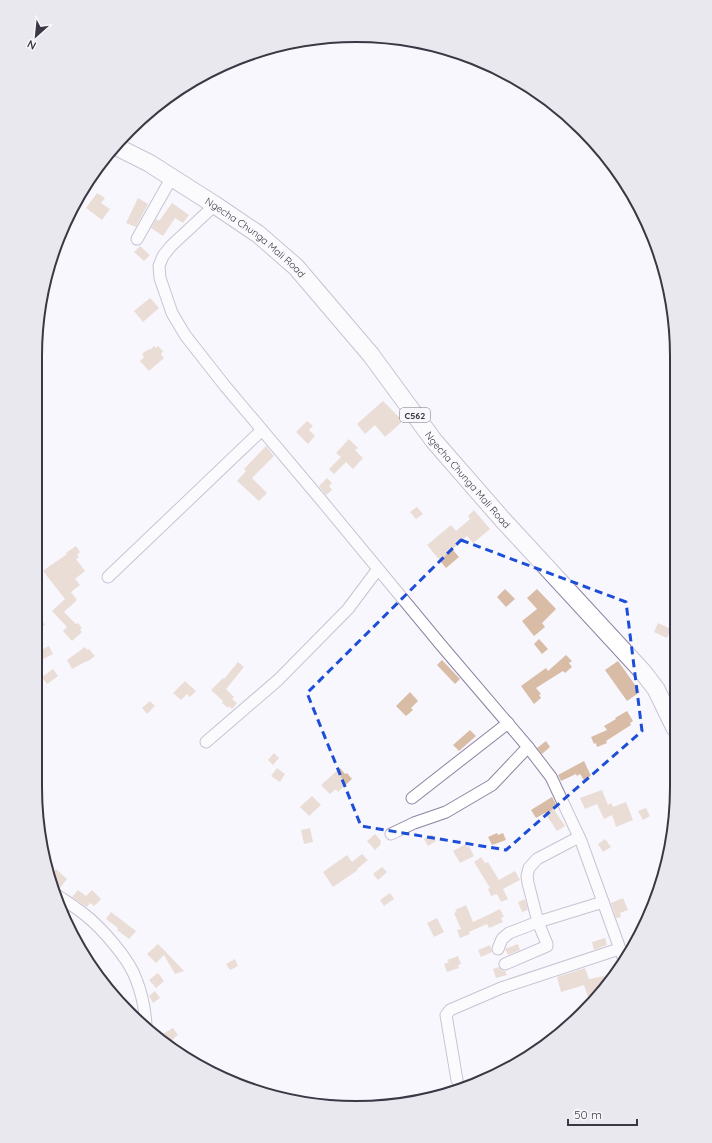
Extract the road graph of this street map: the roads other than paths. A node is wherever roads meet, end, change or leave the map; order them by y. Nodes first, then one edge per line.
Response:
1 (120, 149) edge
2 (172, 177) junction
3 (216, 205) junction
4 (137, 239) dead end
5 (262, 430) junction
6 (378, 569) junction
7 (108, 577) dead end
8 (670, 718) edge
9 (508, 723) junction
10 (206, 742) dead end
11 (528, 747) junction
12 (412, 798) dead end
13 (391, 834) dead end
14 (579, 837) junction
15 (63, 899) edge
16 (603, 902) junction
17 (538, 922) junction
18 (619, 948) junction
19 (498, 949) dead end
20 (622, 954) edge
21 (505, 964) dead end
22 (145, 1020) edge
23 (457, 1080) dead end

1 - 2 main road, Ngecha Chunga Mali Road / C562
2 - 3 main road, Ngecha Chunga Mali Road / C562
2 - 4 street
3 - 5 street
3 - 8 main road, Ngecha Chunga Mali Road / C562
5 - 6 street
5 - 7 street
6 - 9 street
6 - 10 street
9 - 11 street
9 - 12 street
11 - 13 street
11 - 14 street
14 - 16 street
14 - 17 street
15 - 22 street
16 - 17 street
16 - 18 street
17 - 19 street
17 - 21 street
18 - 20 street
18 - 23 street

